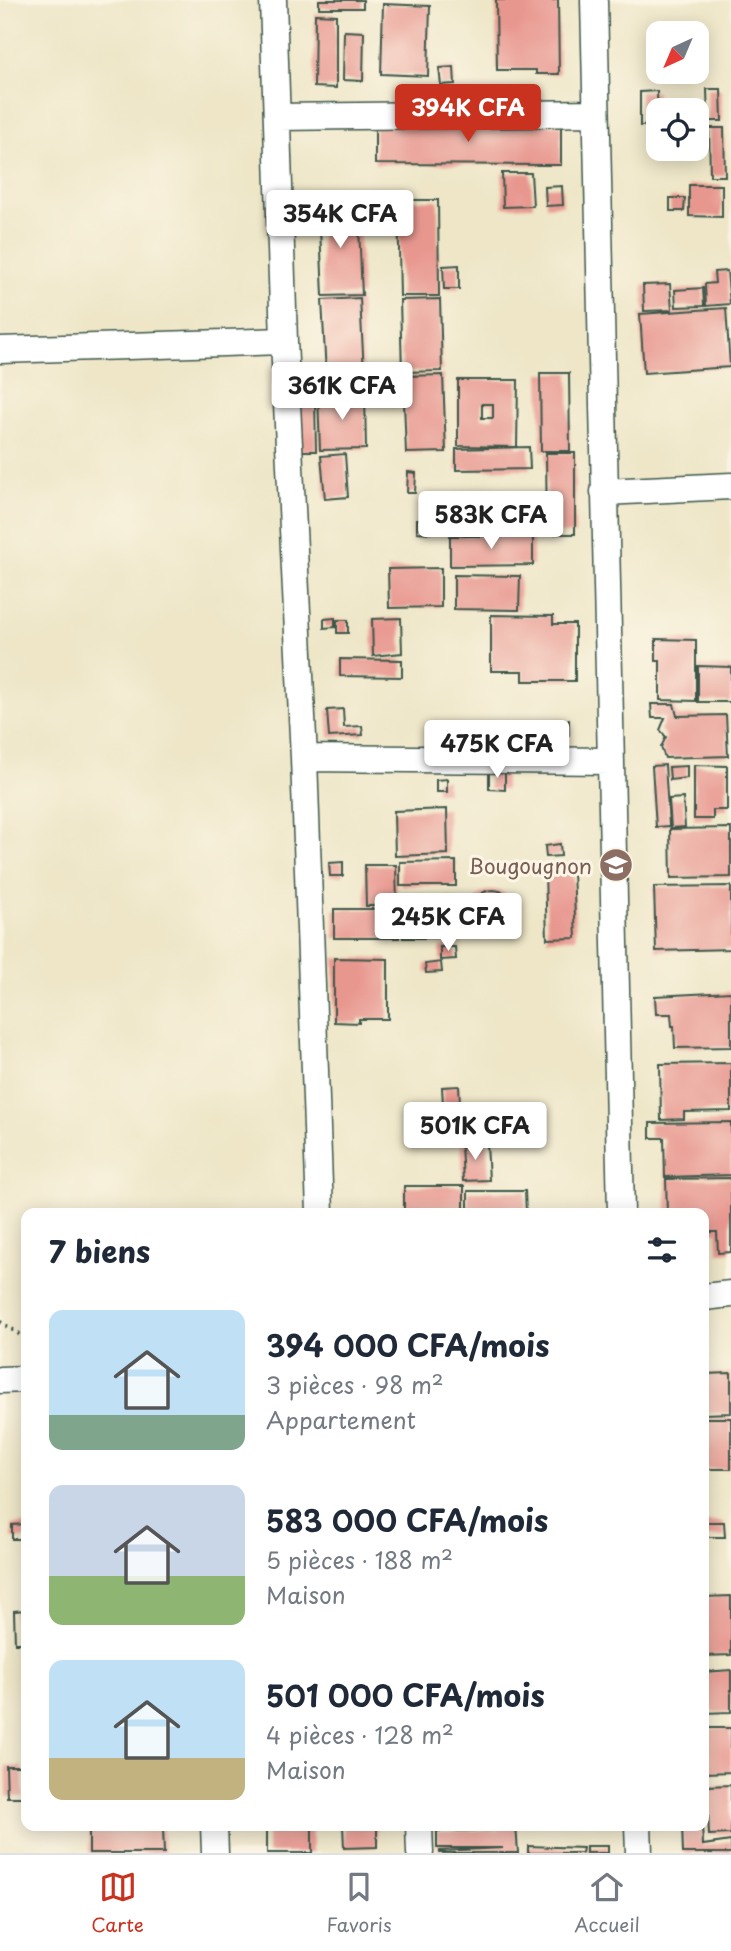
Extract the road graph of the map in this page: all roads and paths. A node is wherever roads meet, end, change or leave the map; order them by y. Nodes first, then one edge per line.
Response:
1 (273, 0) edge
2 (594, 0) edge
3 (596, 113) junction
4 (278, 117) junction
5 (284, 341) junction
6 (0, 350) edge
7 (731, 486) edge
8 (604, 492) junction
9 (304, 758) junction
10 (611, 761) junction
11 (320, 1208) edge
12 (621, 1208) edge
13 (731, 1294) edge
14 (709, 1296) edge
15 (0, 1322) edge
16 (21, 1335) edge
17 (21, 1379) edge
18 (0, 1380) edge
19 (214, 1831) edge
20 (419, 1831) edge
21 (638, 1831) edge
22 (215, 1853) edge
23 (420, 1853) edge
24 (639, 1853) edge

1 - 4 street
2 - 3 street
3 - 4 street
3 - 8 street
4 - 5 street
5 - 6 street
5 - 9 street
7 - 8 street
8 - 10 street
9 - 10 street
9 - 11 street
10 - 12 street
13 - 14 street
15 - 16 path
17 - 18 street
19 - 22 street
20 - 23 street
21 - 24 street

